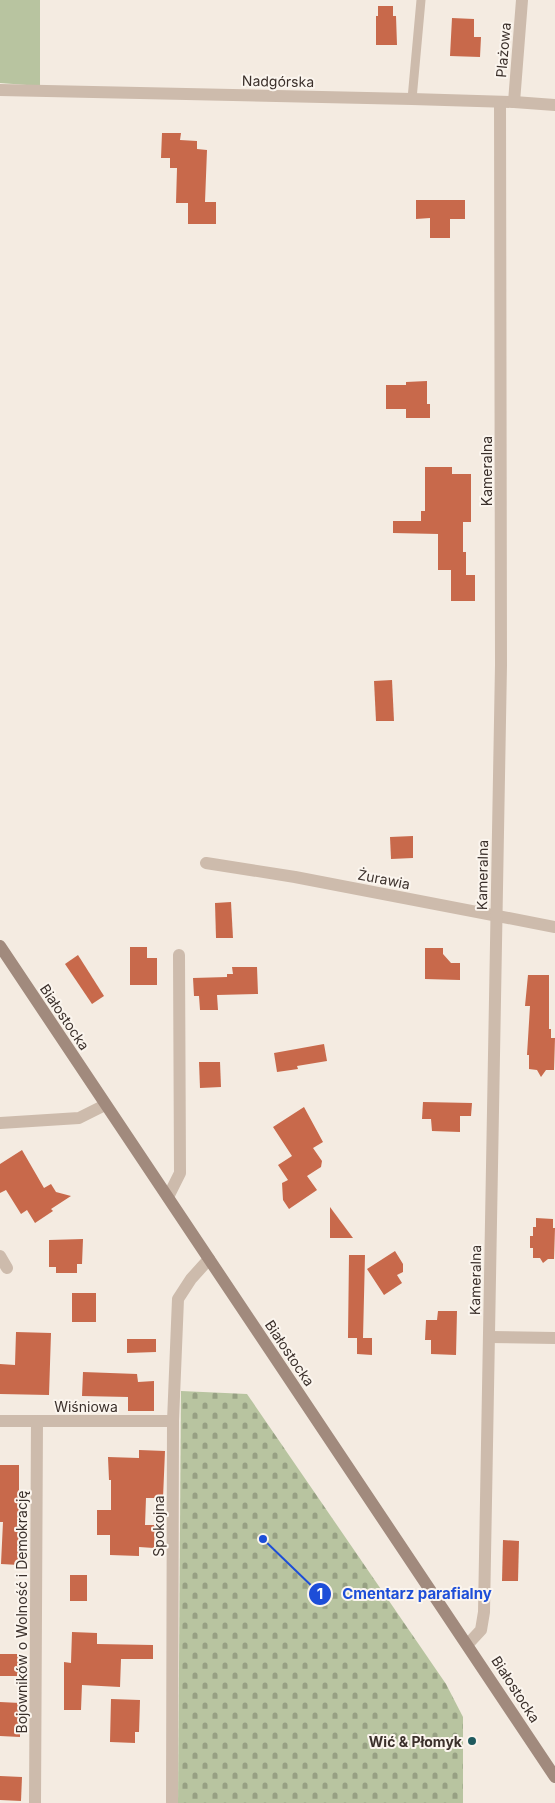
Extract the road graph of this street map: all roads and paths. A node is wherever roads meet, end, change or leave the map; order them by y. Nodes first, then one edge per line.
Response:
1 (421, 0) edge
2 (522, 0) edge
3 (0, 90) edge
4 (412, 99) junction
5 (500, 102) junction
6 (514, 102) junction
7 (555, 105) edge
8 (206, 862) dead end
9 (497, 917) junction
10 (555, 927) edge
11 (0, 946) edge
12 (179, 955) dead end
13 (106, 1105) junction
14 (0, 1123) edge
15 (168, 1197) junction
16 (0, 1256) edge
17 (209, 1259) junction
18 (8, 1268) dead end
19 (489, 1336) junction
20 (555, 1338) edge
21 (0, 1421) edge
22 (37, 1421) junction
23 (173, 1421) junction
24 (468, 1644) junction
25 (555, 1777) edge
26 (35, 1803) edge
27 (172, 1803) edge

1 - 4 lane
2 - 6 street, Plażowa
3 - 4 street, Nadgórska
4 - 5 street, Nadgórska
5 - 6 street, Nadgórska
5 - 9 street, Kameralna
6 - 7 street, Nadgórska
8 - 9 street, Żurawia
9 - 10 street, Żurawia
9 - 19 street, Kameralna
11 - 13 street, Białostocka
12 - 15 street
13 - 14 street
13 - 15 street, Białostocka
15 - 17 street, Białostocka
16 - 18 street
17 - 23 street, Spokojna
17 - 24 street, Białostocka
19 - 20 street
19 - 24 street, Kameralna
21 - 22 street, Wiśniowa
22 - 23 street, Wiśniowa
22 - 26 street, Bojowników o Wolność i Demokrację
23 - 27 street, Spokojna
24 - 25 street, Białostocka

